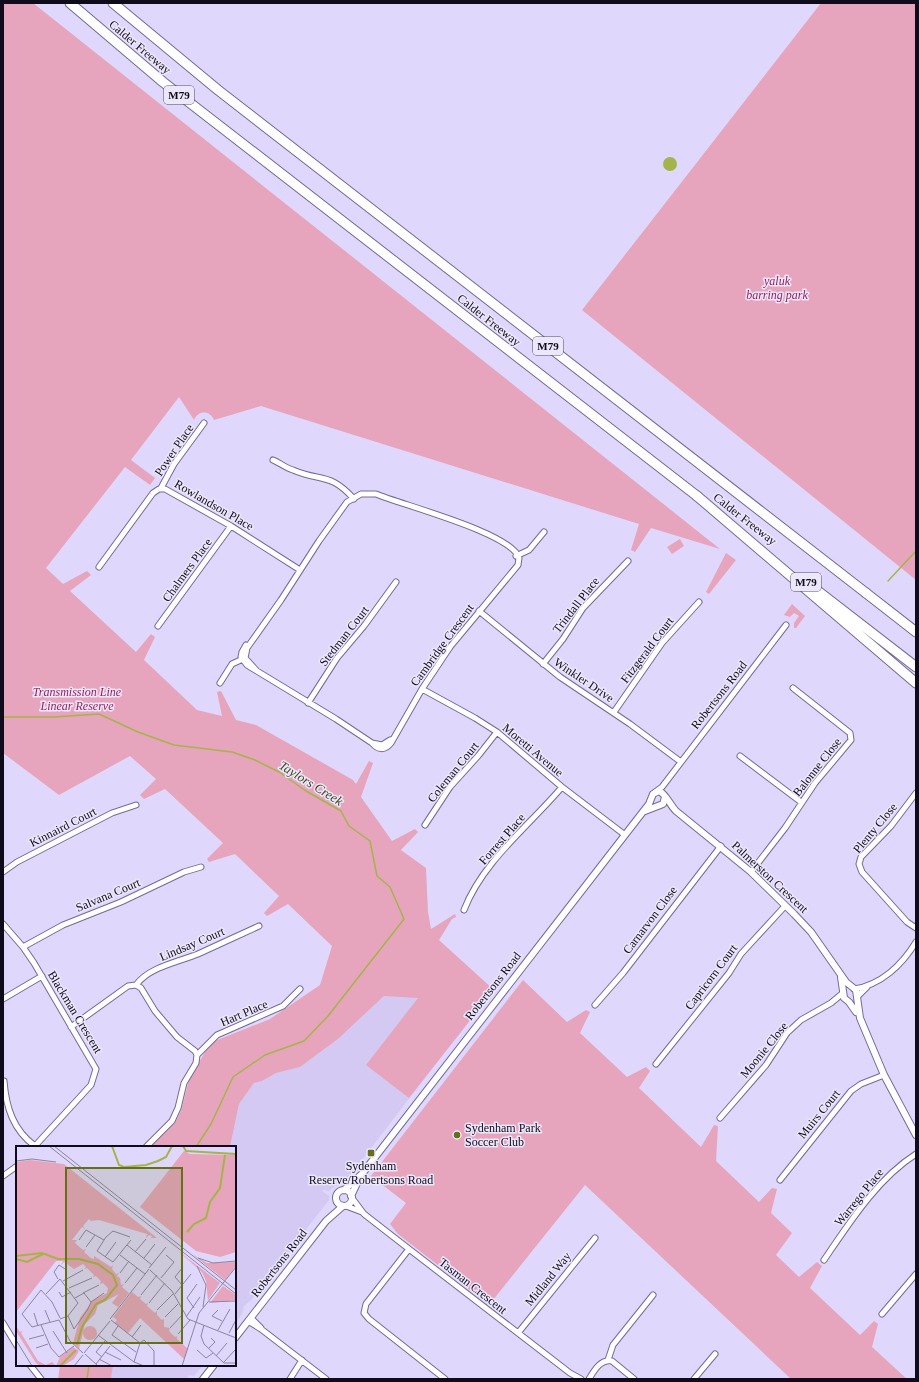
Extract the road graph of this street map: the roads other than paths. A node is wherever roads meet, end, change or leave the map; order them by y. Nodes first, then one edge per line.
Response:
1 (69, 3) edge
2 (113, 3) edge
3 (204, 423) dead end
4 (274, 460) dead end
5 (161, 488) junction
6 (697, 496) junction
7 (354, 499) junction
8 (231, 526) junction
9 (544, 532) dead end
10 (517, 556) junction
11 (628, 561) dead end
12 (99, 567) dead end
13 (300, 570) junction
14 (396, 582) dead end
15 (866, 593) junction
16 (699, 602) dead end
17 (479, 611) junction
18 (786, 625) dead end
19 (158, 626) dead end
20 (916, 626) edge
21 (916, 632) edge
22 (243, 659) junction
23 (543, 664) junction
24 (916, 667) edge
25 (220, 683) dead end
26 (916, 683) edge
27 (793, 688) dead end
28 (422, 689) junction
29 (308, 703) junction
30 (614, 712) junction
31 (497, 732) junction
32 (740, 756) dead end
33 (681, 762) junction
34 (669, 777) junction
35 (562, 787) junction
36 (916, 794) edge
37 (653, 795) junction
38 (665, 797) junction
39 (801, 802) junction
40 (136, 805) dead end
41 (659, 805) junction
42 (676, 811) junction
43 (642, 813) junction
44 (425, 825) dead end
45 (625, 835) junction
46 (720, 846) junction
47 (201, 867) dead end
48 (3, 872) edge
49 (751, 872) junction
50 (785, 906) junction
51 (464, 910) dead end
52 (3, 924) edge
53 (259, 926) dead end
54 (916, 928) edge
55 (916, 942) edge
56 (23, 947) junction
57 (838, 970) junction
58 (42, 976) junction
59 (136, 985) junction
60 (867, 987) junction
61 (853, 988) junction
62 (300, 989) dead end
63 (844, 992) junction
64 (856, 998) junction
65 (3, 999) edge
66 (848, 1001) junction
67 (831, 1003) junction
68 (595, 1005) dead end
69 (860, 1018) junction
70 (72, 1027) junction
71 (197, 1055) junction
72 (656, 1064) dead end
73 (884, 1075) junction
74 (4, 1081) edge
75 (720, 1118) dead end
76 (916, 1135) edge
77 (33, 1146) edge
78 (35, 1146) edge
79 (147, 1146) edge
80 (916, 1154) edge
81 (16, 1168) edge
82 (362, 1174) junction
83 (3, 1176) edge
84 (780, 1180) dead end
85 (344, 1190) junction
86 (352, 1197) junction
87 (336, 1200) junction
88 (345, 1206) junction
89 (364, 1214) junction
90 (326, 1221) junction
91 (595, 1238) dead end
92 (409, 1249) junction
93 (824, 1260) dead end
94 (916, 1274) edge
95 (653, 1296) dead end
96 (882, 1314) dead end
97 (250, 1319) junction
98 (3, 1323) edge
99 (518, 1333) junction
100 (236, 1337) edge
101 (16, 1344) edge
102 (716, 1354) dead end
103 (608, 1360) junction
104 (304, 1362) junction
105 (31, 1366) edge
106 (213, 1366) edge
107 (570, 1373) junction
108 (41, 1379) edge
109 (203, 1379) edge
110 (290, 1379) edge
111 (326, 1379) edge
112 (445, 1379) edge
113 (575, 1379) edge
114 (581, 1379) edge
115 (589, 1379) edge
116 (634, 1379) edge
117 (694, 1379) edge

1 - 6 highway, Calder Freeway / M79
2 - 15 highway, Calder Freeway / M79
3 - 5 street, Power Place
4 - 7 street
5 - 8 street, Rowlandson Place
5 - 12 street, Rowlandson Place
6 - 24 highway, Calder Freeway / M79
6 - 26 highway
7 - 10 street
7 - 13 street
8 - 13 street, Rowlandson Place
8 - 19 street, Chalmers Place
9 - 10 street
10 - 17 street, Cambridge Crescent
11 - 23 street, Trindall Place
13 - 22 street
14 - 29 street, Stedman Court
15 - 20 highway
15 - 21 highway, Calder Freeway / M79
16 - 30 street, Fitzgerald Court
17 - 23 street, Winkler Drive
17 - 28 street, Cambridge Crescent
18 - 33 street, Robertsons Road
22 - 25 street
22 - 29 street, Cambridge Crescent
23 - 30 street, Winkler Drive
27 - 39 street, Balonne Close
28 - 29 street, Cambridge Crescent
28 - 31 street, Moretti Avenue
30 - 33 street, Winkler Drive
31 - 35 street, Moretti Avenue
31 - 44 street, Coleman Court
32 - 39 street
33 - 34 street, Robertsons Road
34 - 37 street, Robertsons Road
34 - 38 street
35 - 45 street, Moretti Avenue
35 - 51 street, Forrest Place
36 - 54 street, Plenty Close
37 - 38 street
37 - 41 street
37 - 43 street, Robertsons Road
38 - 41 street
38 - 42 street, Palmerston Crescent
39 - 49 street, Balonne Close
40 - 48 street, Kinnaird Court
41 - 42 street, Palmerston Crescent
41 - 43 street, Robertsons Road
42 - 46 street, Palmerston Crescent
43 - 45 street, Robertsons Road
45 - 82 street, Robertsons Road
46 - 49 street, Palmerston Crescent
46 - 68 street, Carnarvon Close
47 - 56 street, Salvana Court
49 - 50 street, Palmerston Crescent
50 - 57 street, Palmerston Crescent
50 - 72 street, Capricorn Court
52 - 56 street, Blackman Crescent
53 - 59 street, Lindsay Court
55 - 60 street
56 - 58 street, Blackman Crescent
57 - 61 street, Palmerston Crescent
57 - 63 street, Palmerston Crescent
58 - 65 street
58 - 70 street, Blackman Crescent
59 - 70 street, Lindsay Court
59 - 71 street
60 - 61 street
60 - 64 street
61 - 63 street
61 - 64 street
62 - 71 street, Hart Place
63 - 66 street
63 - 67 street, Moonie Close
64 - 66 street
64 - 69 street
66 - 67 street, Moonie Close
66 - 69 street
67 - 75 street, Moonie Close
69 - 73 street
70 - 78 street, Blackman Crescent
71 - 79 street
73 - 76 street
73 - 84 street, Muirs Court
74 - 77 street
80 - 93 street, Warrego Place
81 - 83 street
82 - 85 street, Robertsons Road
82 - 86 street, Robertsons Road
85 - 86 street
85 - 87 street
86 - 88 street
86 - 89 street, Tasman Crescent
87 - 88 street
87 - 90 street, Robertsons Road
88 - 89 street, Tasman Crescent
88 - 90 street, Robertsons Road
89 - 92 street, Tasman Crescent
90 - 97 street, Robertsons Road
91 - 99 street, Midland Way
92 - 99 street, Tasman Crescent
92 - 112 street
94 - 96 street
95 - 103 street
97 - 100 street, Robertsons Road
97 - 104 street
98 - 101 street
99 - 107 street, Tasman Crescent
102 - 117 street
103 - 115 street
103 - 116 street
104 - 110 street
104 - 111 street
105 - 108 street
106 - 109 street
107 - 113 street, Tasman Crescent
107 - 114 street, Tasman Crescent

